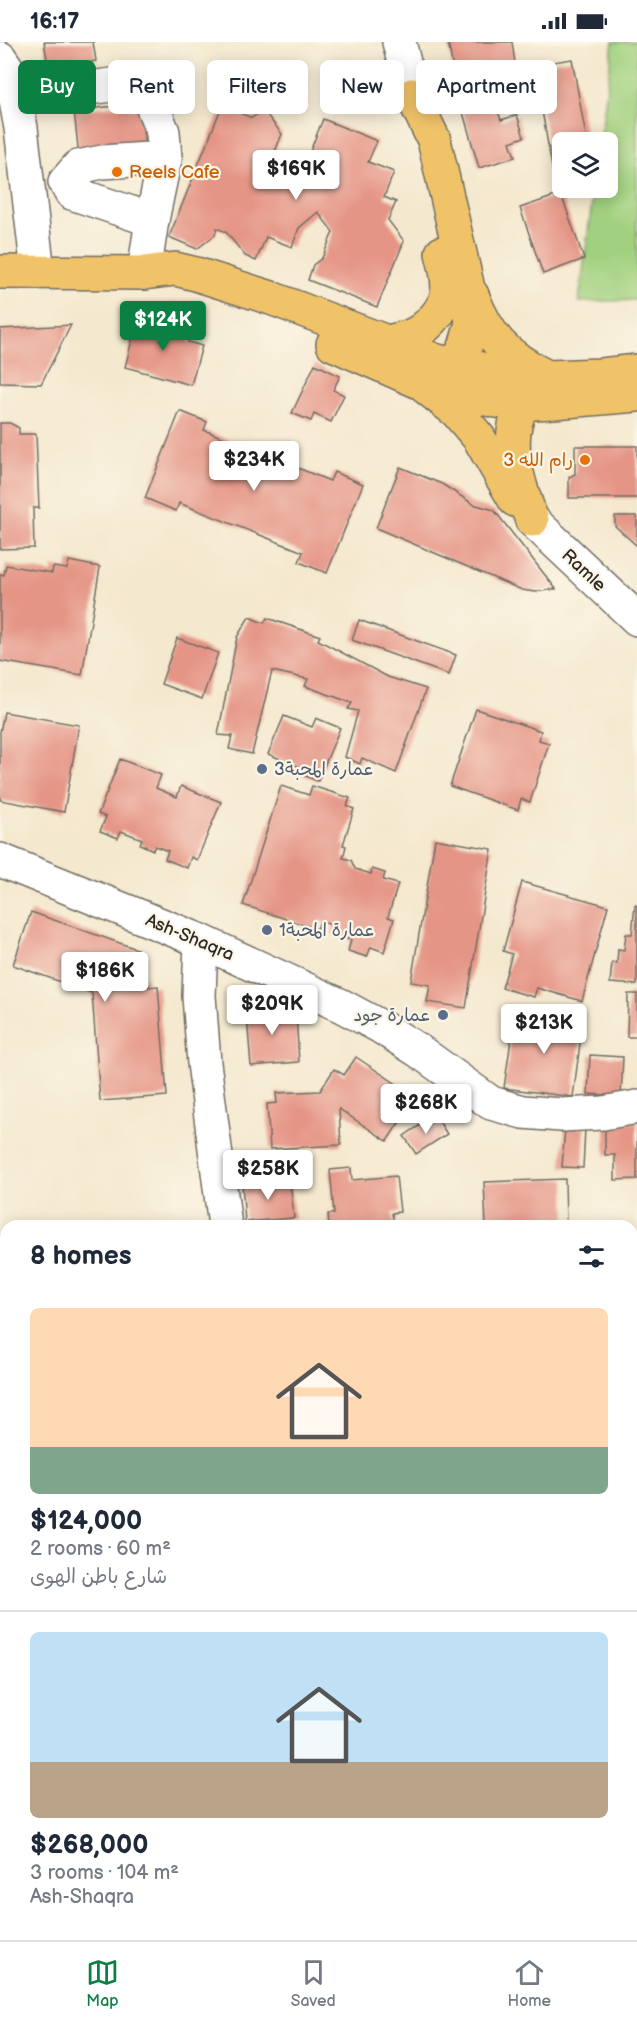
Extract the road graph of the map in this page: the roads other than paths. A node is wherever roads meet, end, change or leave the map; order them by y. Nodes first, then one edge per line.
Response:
1 (399, 42) edge
2 (0, 58) edge
3 (412, 95) junction
4 (15, 97) junction
5 (165, 159) junction
6 (152, 220) junction
7 (0, 272) edge
8 (38, 272) junction
9 (144, 273) junction
10 (468, 284) junction
11 (387, 342) junction
12 (456, 364) junction
13 (637, 371) edge
14 (547, 377) junction
15 (419, 382) junction
16 (637, 394) edge
17 (524, 403) junction
18 (532, 520) junction
19 (637, 619) edge
20 (0, 860) edge
21 (201, 940) junction
22 (637, 1107) edge
23 (224, 1220) edge

1 - 3 street
2 - 4 street
3 - 10 main road
3 - 11 main road
4 - 5 street
4 - 8 street
5 - 6 street
5 - 6 street
6 - 9 street
7 - 8 main road
8 - 9 main road
9 - 11 main road
9 - 15 main road
10 - 12 main road
10 - 14 main road
11 - 12 main road
12 - 14 main road
12 - 15 main road
13 - 14 main road
14 - 17 main road
15 - 17 main road
15 - 18 main road
16 - 17 main road
17 - 18 main road
18 - 19 street, Ramle
20 - 21 street, Ash-Shaqra
21 - 22 street, Ash-Shaqra
21 - 23 street

